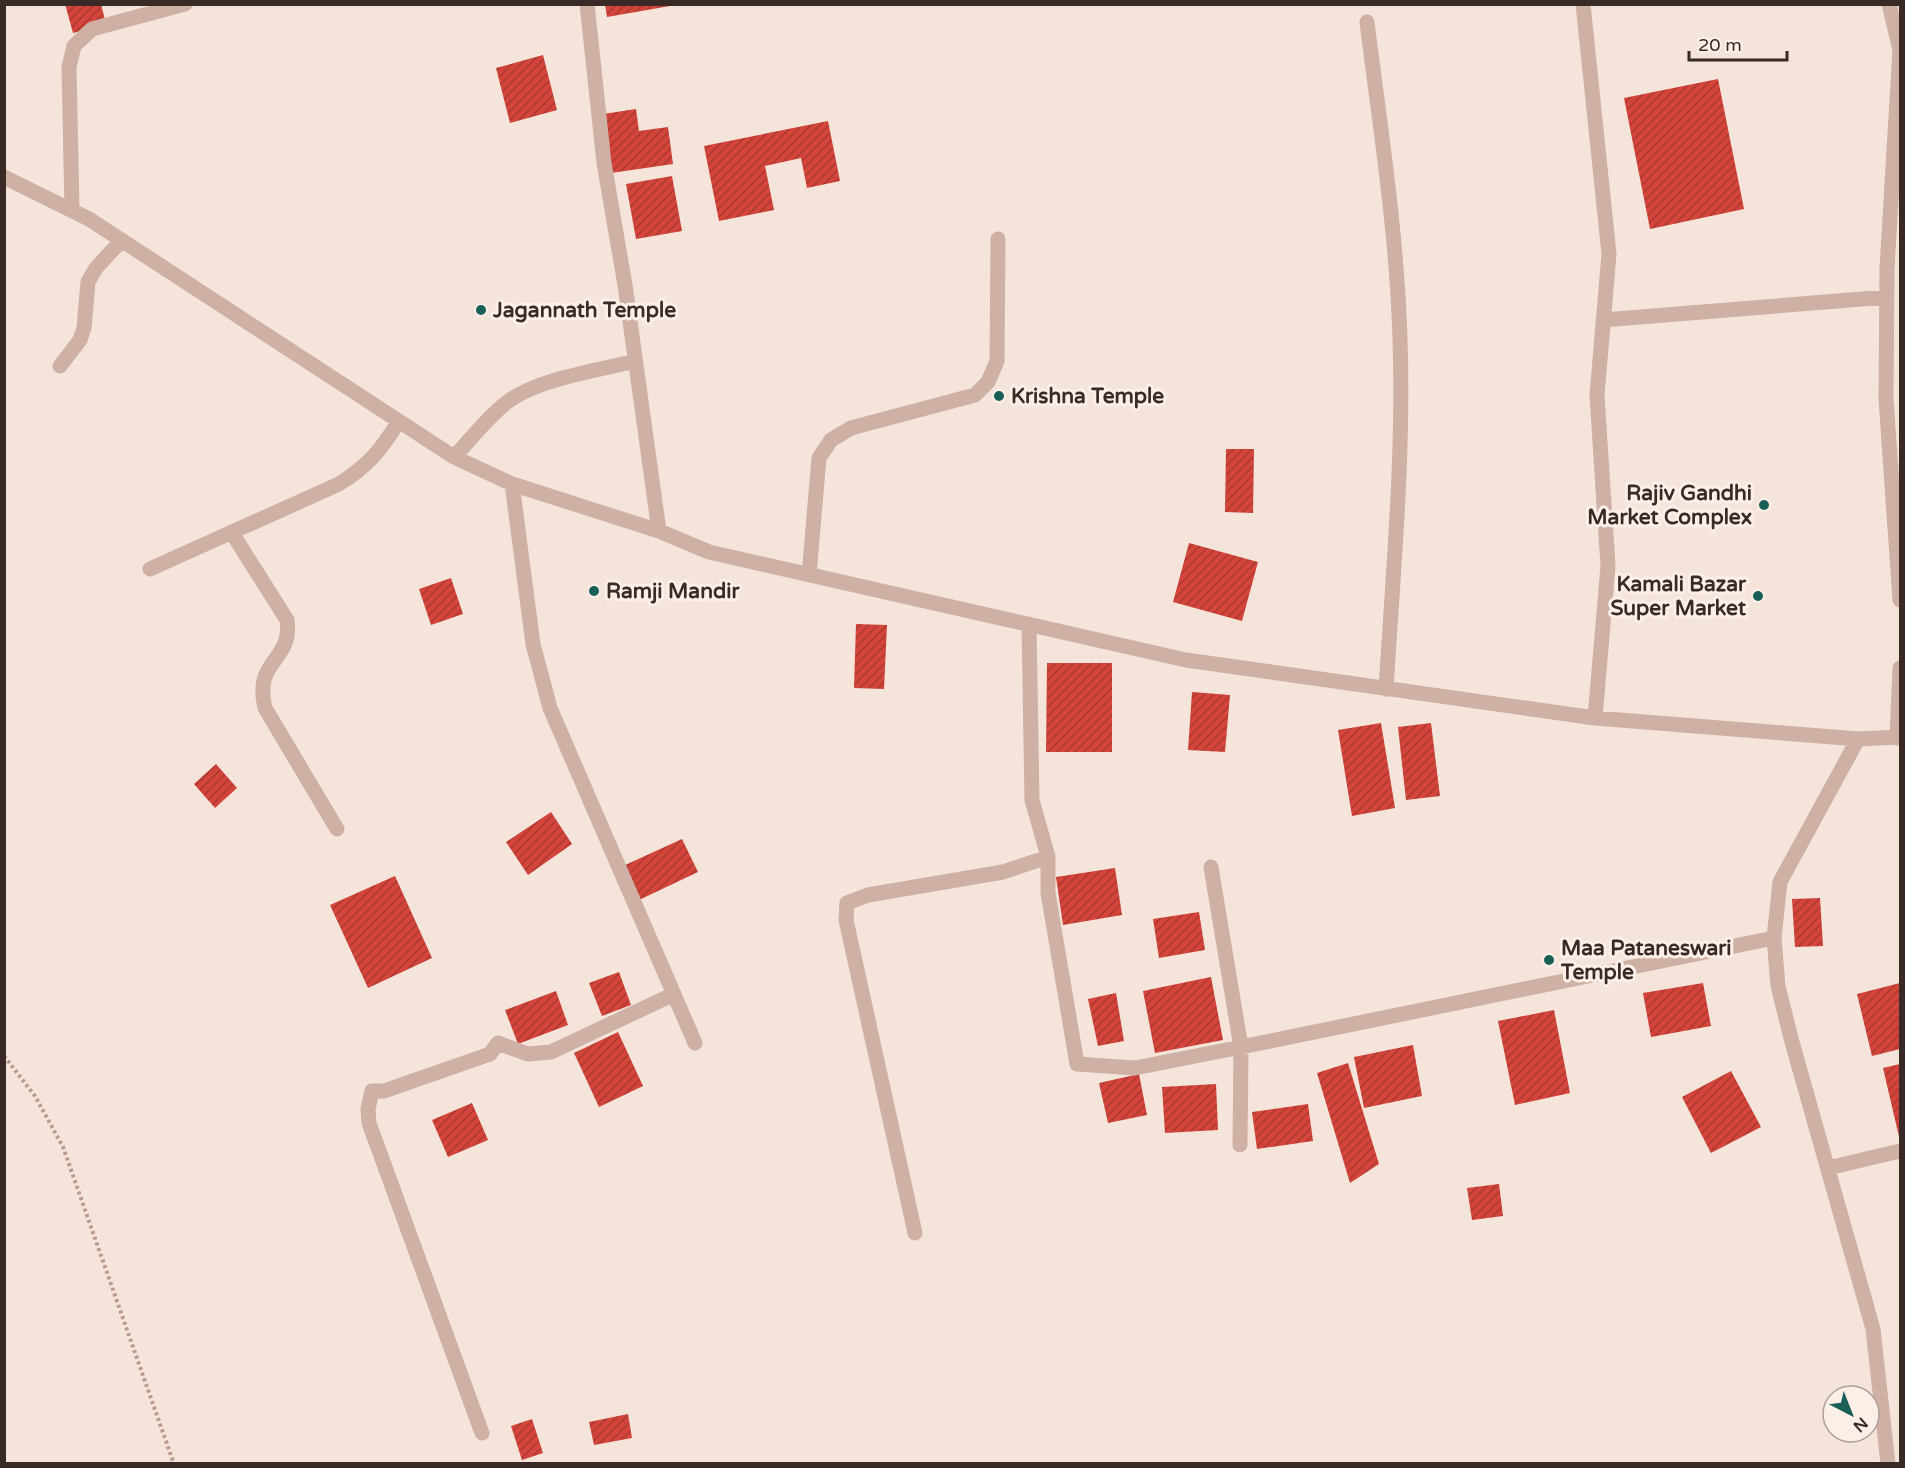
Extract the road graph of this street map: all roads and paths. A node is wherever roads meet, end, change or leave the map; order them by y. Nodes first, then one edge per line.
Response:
1 (185, 4) edge
2 (587, 4) edge
3 (1583, 4) edge
4 (1889, 4) edge
5 (1367, 22) dead end
6 (4, 177) edge
7 (72, 210) junction
8 (998, 239) dead end
9 (122, 240) junction
10 (1887, 297) junction
11 (1603, 320) junction
12 (635, 361) junction
13 (60, 366) dead end
14 (1893, 397) edge
15 (399, 421) junction
16 (454, 457) junction
17 (512, 484) junction
18 (659, 531) junction
19 (232, 533) junction
20 (150, 569) dead end
21 (809, 575) junction
22 (1900, 600) edge
23 (1029, 624) junction
24 (1900, 668) edge
25 (1386, 689) junction
26 (1595, 718) junction
27 (1898, 737) edge
28 (1858, 739) junction
29 (337, 829) dead end
30 (1048, 857) junction
31 (1211, 867) dead end
32 (1774, 938) junction
33 (674, 994) junction
34 (694, 1043) dead end
35 (1241, 1047) junction
36 (4, 1056) edge
37 (1240, 1145) dead end
38 (1900, 1151) edge
39 (1828, 1168) junction
40 (915, 1233) dead end
41 (482, 1433) dead end
42 (174, 1464) edge
43 (1888, 1464) edge

1 - 7 street
2 - 12 street
3 - 11 street
4 - 10 street
5 - 25 street
6 - 7 street
7 - 9 street
8 - 21 street
9 - 13 street
9 - 15 street
10 - 11 street
10 - 14 street
11 - 26 street
12 - 16 street
12 - 18 street
14 - 22 street
15 - 16 street
15 - 19 street
16 - 17 street
17 - 18 street
17 - 33 street
18 - 21 street
19 - 20 street
19 - 29 street
21 - 23 street
23 - 25 street
23 - 30 street
24 - 27 street
25 - 26 street
26 - 28 street
27 - 28 street
28 - 32 street
30 - 35 street
30 - 40 street
31 - 35 street
32 - 35 street
32 - 39 street
33 - 34 street
33 - 41 street
35 - 37 street
36 - 42 path
38 - 39 street
39 - 43 street

